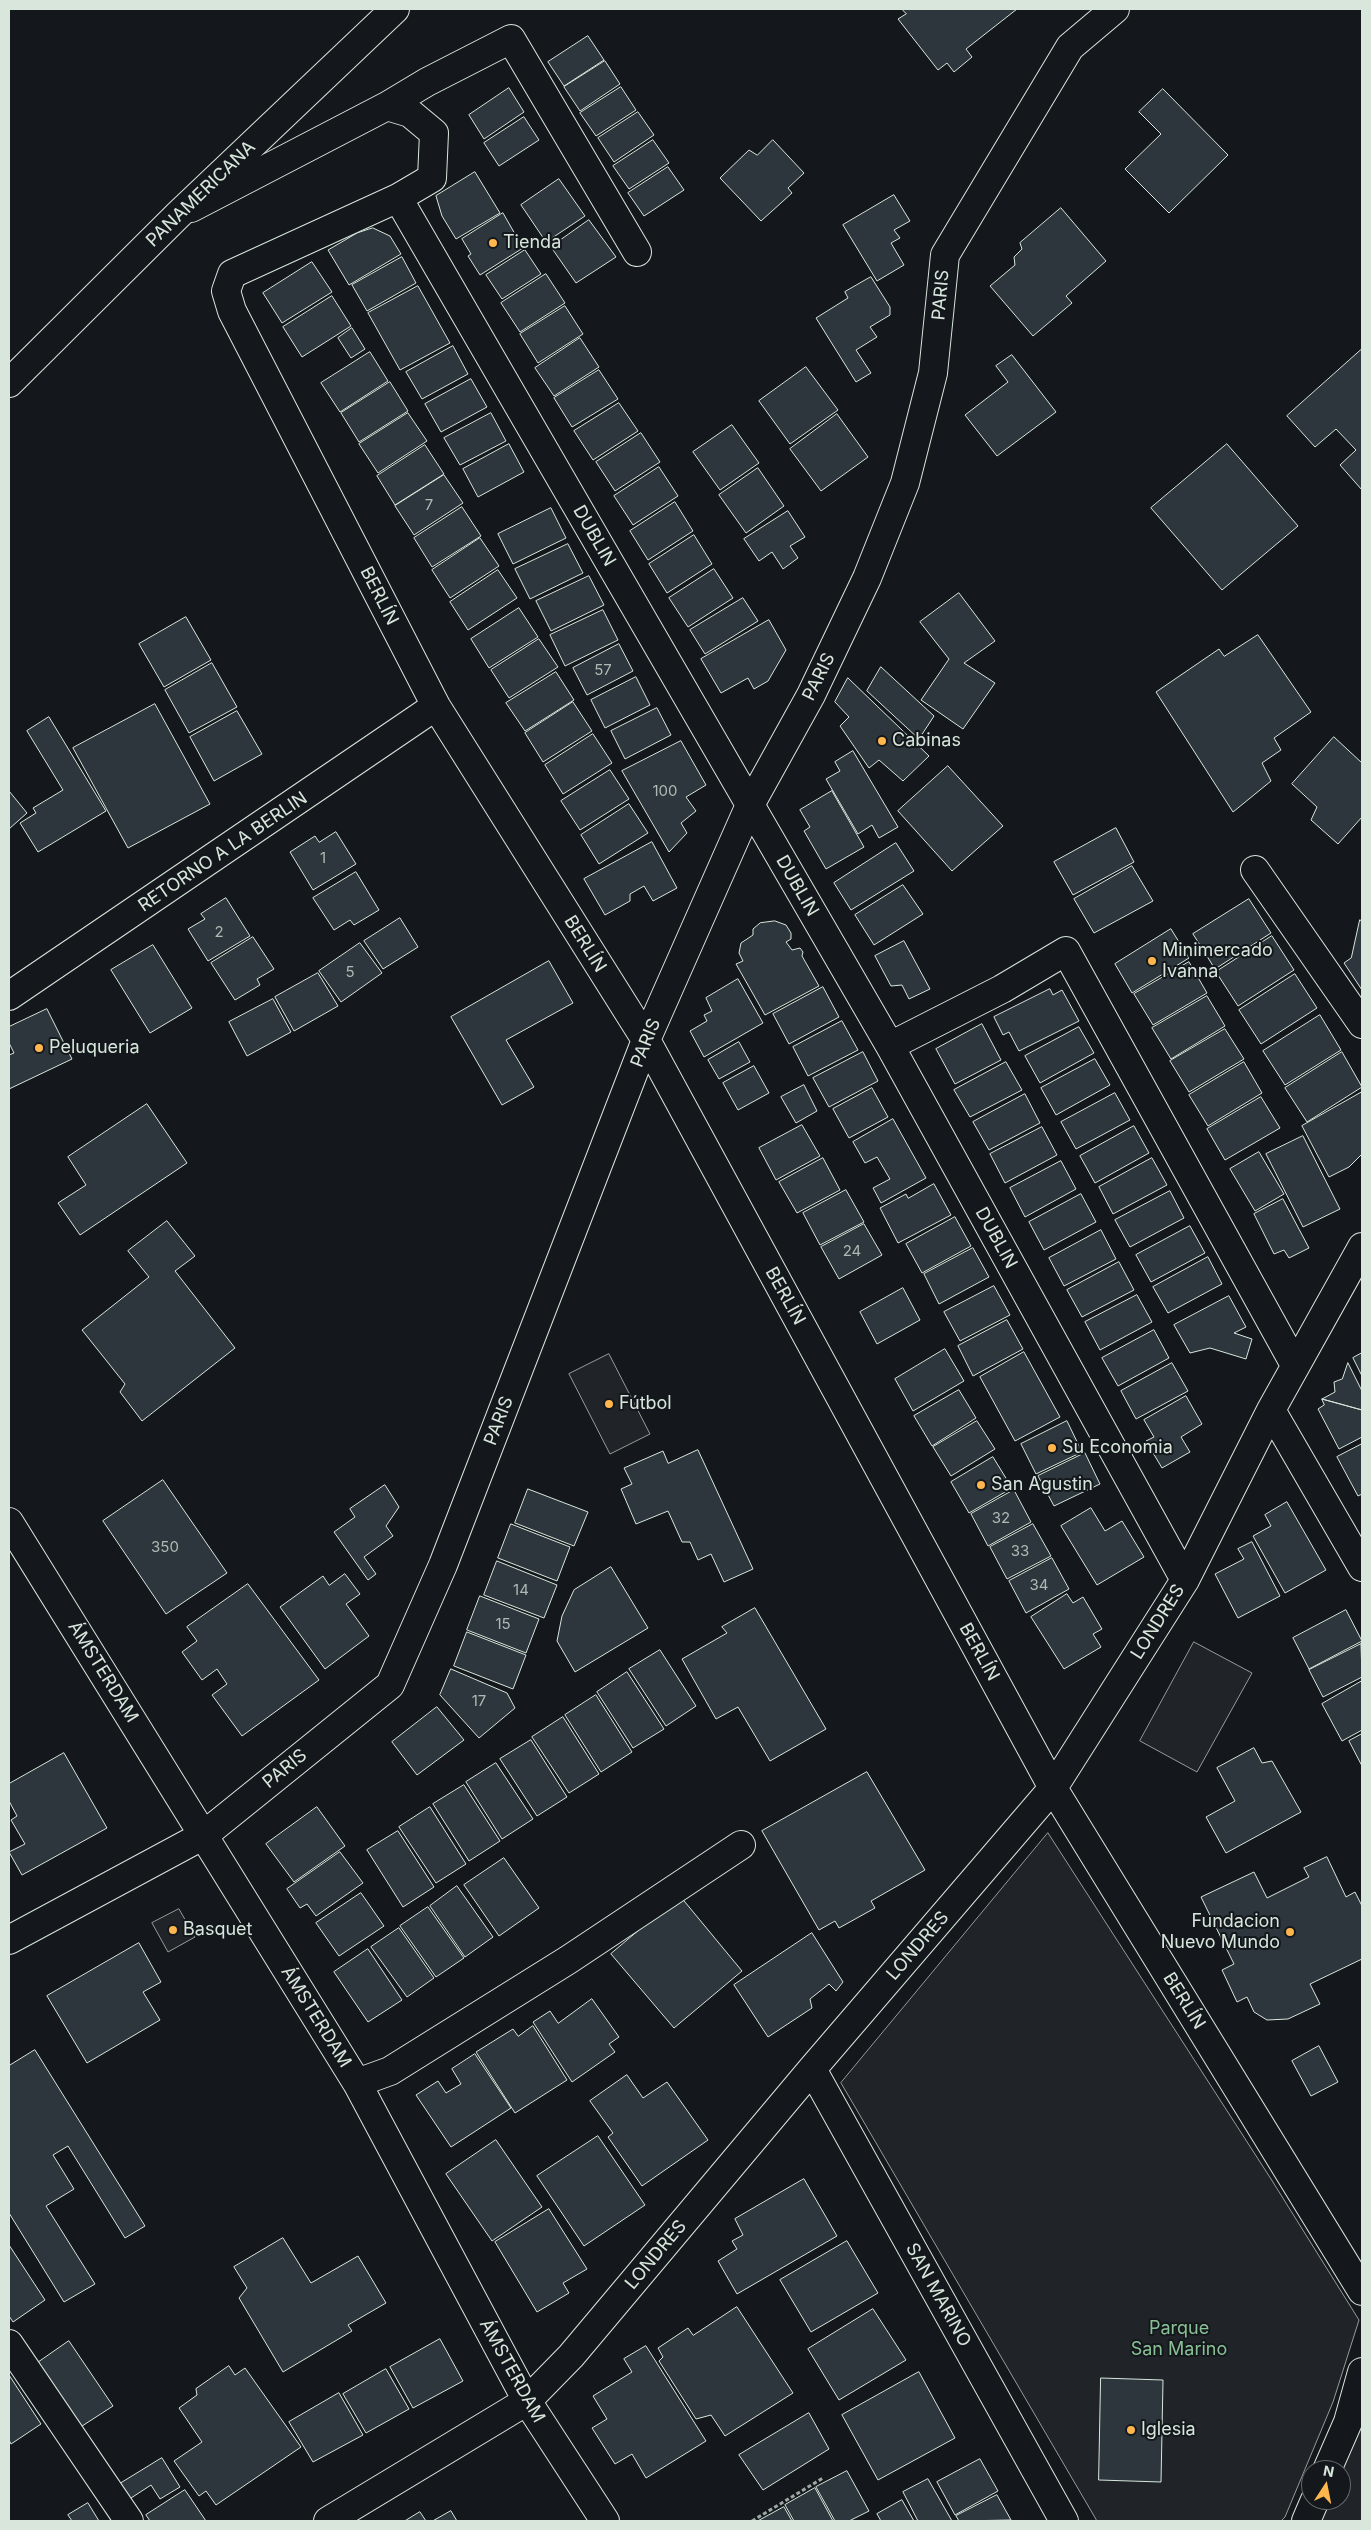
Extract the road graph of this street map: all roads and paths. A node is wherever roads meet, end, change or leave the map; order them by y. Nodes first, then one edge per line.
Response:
1 (395, 9) edge
2 (1114, 9) edge
3 (387, 106) junction
4 (398, 198) junction
5 (178, 215) junction
6 (637, 252) dead end
7 (9, 383) edge
8 (436, 706) junction
9 (750, 805) junction
10 (1256, 870) dead end
11 (9, 996) edge
12 (1362, 1024) edge
13 (646, 1040) junction
14 (890, 1046) junction
15 (1362, 1247) edge
16 (1295, 1365) junction
17 (1271, 1410) junction
18 (9, 1522) edge
19 (1362, 1567) edge
20 (1185, 1580) junction
21 (1053, 1788) junction
22 (204, 1835) junction
23 (741, 1845) dead end
24 (9, 1940) edge
25 (812, 2069) junction
26 (357, 2084) junction
27 (1362, 2291) edge
28 (9, 2344) edge
29 (1362, 2372) edge
30 (527, 2401) junction
31 (1331, 2460) edge
32 (823, 2478) dead end
33 (129, 2521) edge
34 (328, 2521) edge
35 (605, 2521) edge
36 (752, 2521) edge
37 (1064, 2521) edge

1 - 5 street, PANAMERICANA
2 - 9 street, PARIS
3 - 4 street
3 - 5 street
3 - 6 street
4 - 8 street, BERLÍN
4 - 9 street, DUBLIN
5 - 7 street, PANAMERICANA
8 - 11 street, RETORNO A LA BERLIN
8 - 13 street, BERLÍN
9 - 13 street, PARIS
9 - 14 street, DUBLIN
10 - 12 street
13 - 21 street, BERLÍN
13 - 22 street, PARIS
14 - 16 street
14 - 20 street, DUBLIN
15 - 16 street, LONDRES
16 - 17 street, LONDRES
17 - 19 street
17 - 20 street, LONDRES
18 - 22 street, ÁMSTERDAM
20 - 21 street, LONDRES
21 - 25 street, LONDRES
21 - 27 street, BERLÍN
22 - 24 street, PARIS
22 - 26 street, ÁMSTERDAM
23 - 26 street
25 - 30 street, LONDRES
25 - 37 street, SAN MARINO
26 - 30 street, ÁMSTERDAM
28 - 33 street
29 - 31 street
30 - 34 street, LONDRES
30 - 35 street, ÁMSTERDAM
32 - 36 path

